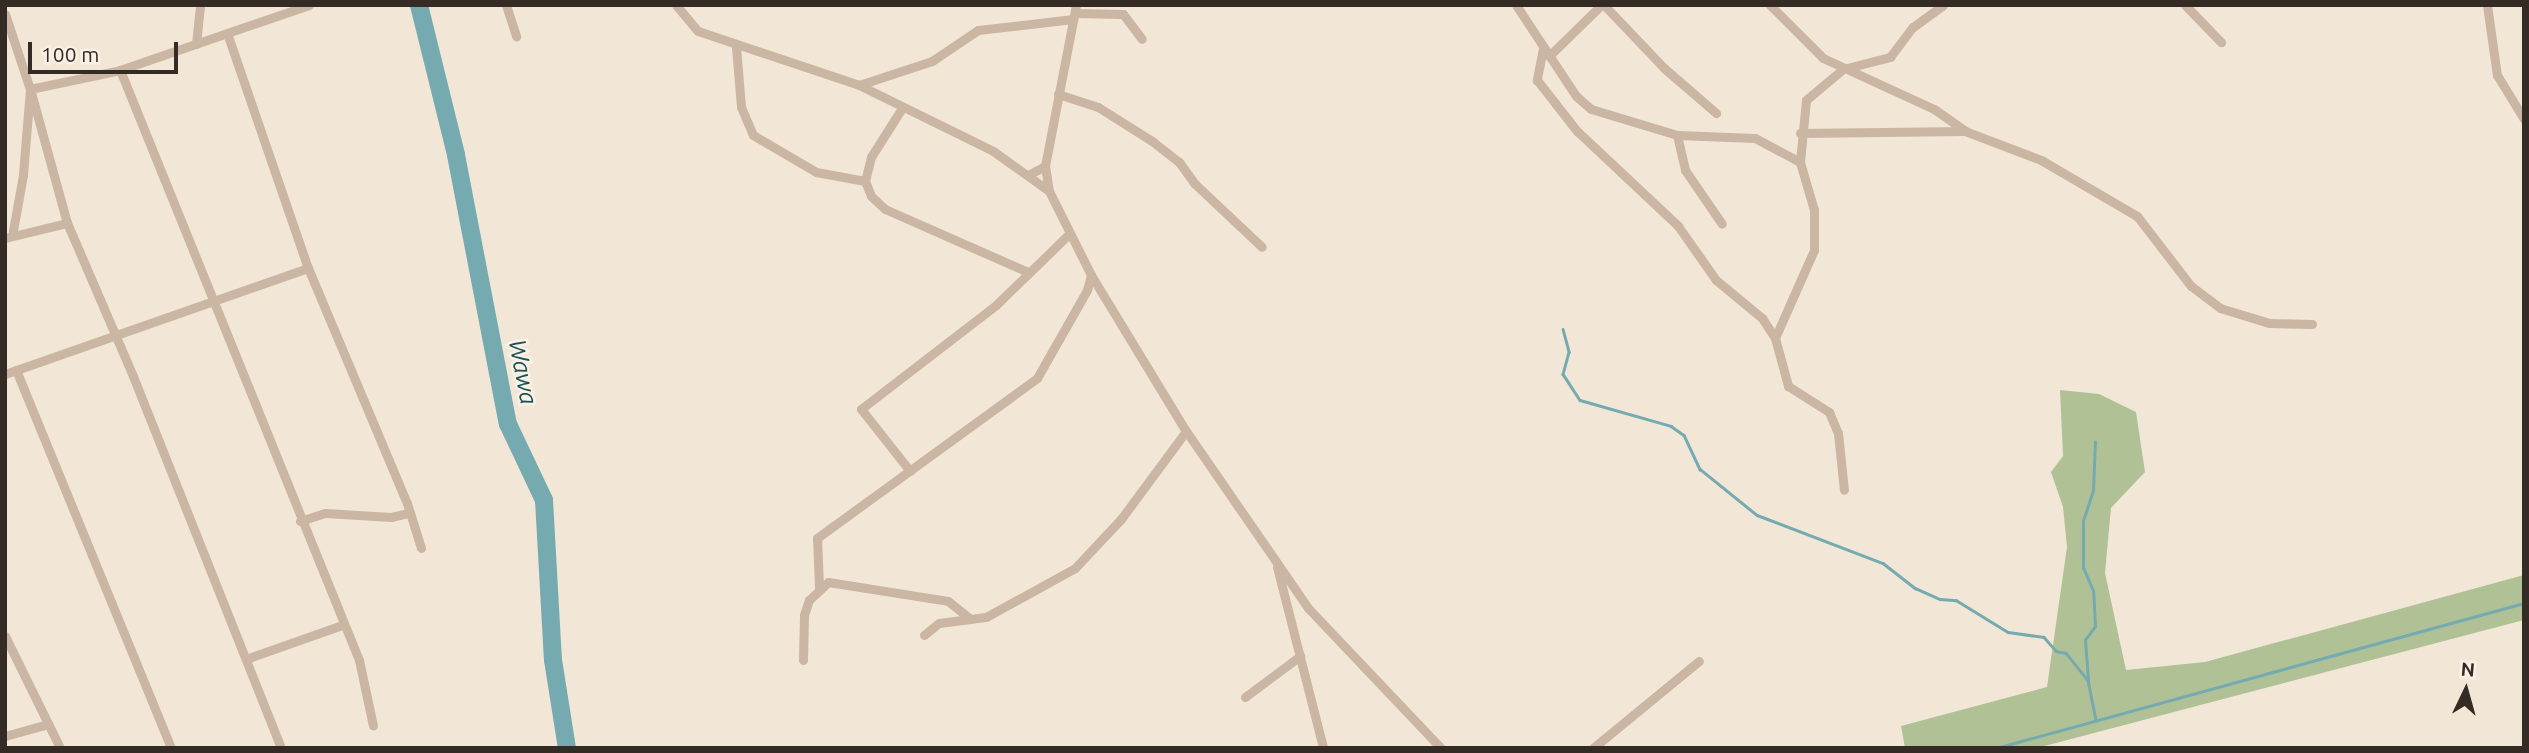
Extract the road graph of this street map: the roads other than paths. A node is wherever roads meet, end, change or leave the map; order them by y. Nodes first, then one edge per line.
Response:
1 (200, 5) edge
2 (309, 5) edge
3 (506, 5) edge
4 (676, 5) edge
5 (1517, 5) edge
6 (1603, 5) edge
7 (1770, 5) edge
8 (1943, 5) edge
9 (2185, 5) edge
10 (2487, 5) edge
11 (1075, 12) edge
12 (5, 14) edge
13 (227, 33) junction
14 (516, 36) dead end
15 (1142, 39) dead end
16 (2221, 42) dead end
17 (196, 44) junction
18 (736, 47) junction
19 (1546, 52) junction
20 (1843, 69) junction
21 (120, 70) junction
22 (859, 85) junction
23 (30, 89) junction
24 (1058, 94) junction
25 (901, 108) junction
26 (1716, 113) dead end
27 (2524, 119) edge
28 (1965, 131) junction
29 (1800, 133) junction
30 (1677, 135) junction
31 (1800, 162) junction
32 (1045, 166) junction
33 (1030, 174) junction
34 (865, 181) junction
35 (1049, 191) junction
36 (67, 223) junction
37 (1723, 224) dead end
38 (1068, 235) junction
39 (9, 237) edge
40 (1262, 247) dead end
41 (308, 268) junction
42 (1028, 272) junction
43 (1091, 275) junction
44 (214, 304) junction
45 (2312, 324) dead end
46 (116, 338) junction
47 (1775, 338) junction
48 (16, 370) junction
49 (5, 374) edge
50 (1186, 431) junction
51 (910, 471) junction
52 (1843, 491) dead end
53 (408, 513) junction
54 (300, 520) junction
55 (421, 548) dead end
56 (1276, 562) junction
57 (819, 587) junction
58 (970, 619) junction
59 (342, 625) junction
60 (924, 635) dead end
61 (5, 636) edge
62 (1300, 656) junction
63 (246, 659) junction
64 (803, 660) dead end
65 (1699, 661) dead end
66 (1245, 697) dead end
67 (48, 724) junction
68 (373, 726) dead end
69 (5, 736) edge
70 (60, 748) edge
71 (171, 748) edge
72 (281, 748) edge
73 (1323, 748) edge
74 (1441, 748) edge
75 (1593, 748) edge

1 - 17 street
2 - 13 street
3 - 14 street
4 - 18 street
5 - 19 street
6 - 19 street
6 - 26 street
7 - 20 street
8 - 20 street
9 - 16 street
10 - 27 street
11 - 15 street
11 - 22 street
11 - 24 street
12 - 23 street
13 - 17 street
13 - 41 street
17 - 21 street
18 - 22 street
18 - 34 street
19 - 30 street
19 - 47 street
20 - 28 street
20 - 29 street
21 - 23 street
21 - 44 street
22 - 25 street
23 - 36 street
23 - 39 street
24 - 32 street
24 - 40 street
25 - 33 street
25 - 34 street
28 - 29 street
28 - 45 street
29 - 31 street
30 - 31 street
30 - 37 street
31 - 47 street
32 - 33 street
32 - 35 street
33 - 35 street
34 - 42 street
35 - 38 street
36 - 39 street
36 - 46 street
38 - 42 street
38 - 43 street
41 - 44 street
41 - 53 street
42 - 51 street
43 - 50 street
43 - 51 street
44 - 46 street
44 - 54 street
46 - 48 street
46 - 63 street
47 - 52 street
48 - 49 street
48 - 71 street
50 - 56 street
50 - 58 street
51 - 57 street
53 - 54 street
53 - 55 street
54 - 59 street
56 - 62 street
56 - 74 street
57 - 58 street
57 - 64 street
58 - 60 street
59 - 63 street
59 - 68 street
61 - 67 street
62 - 66 street
62 - 73 street
63 - 72 street
65 - 75 street
67 - 69 street
67 - 70 street

